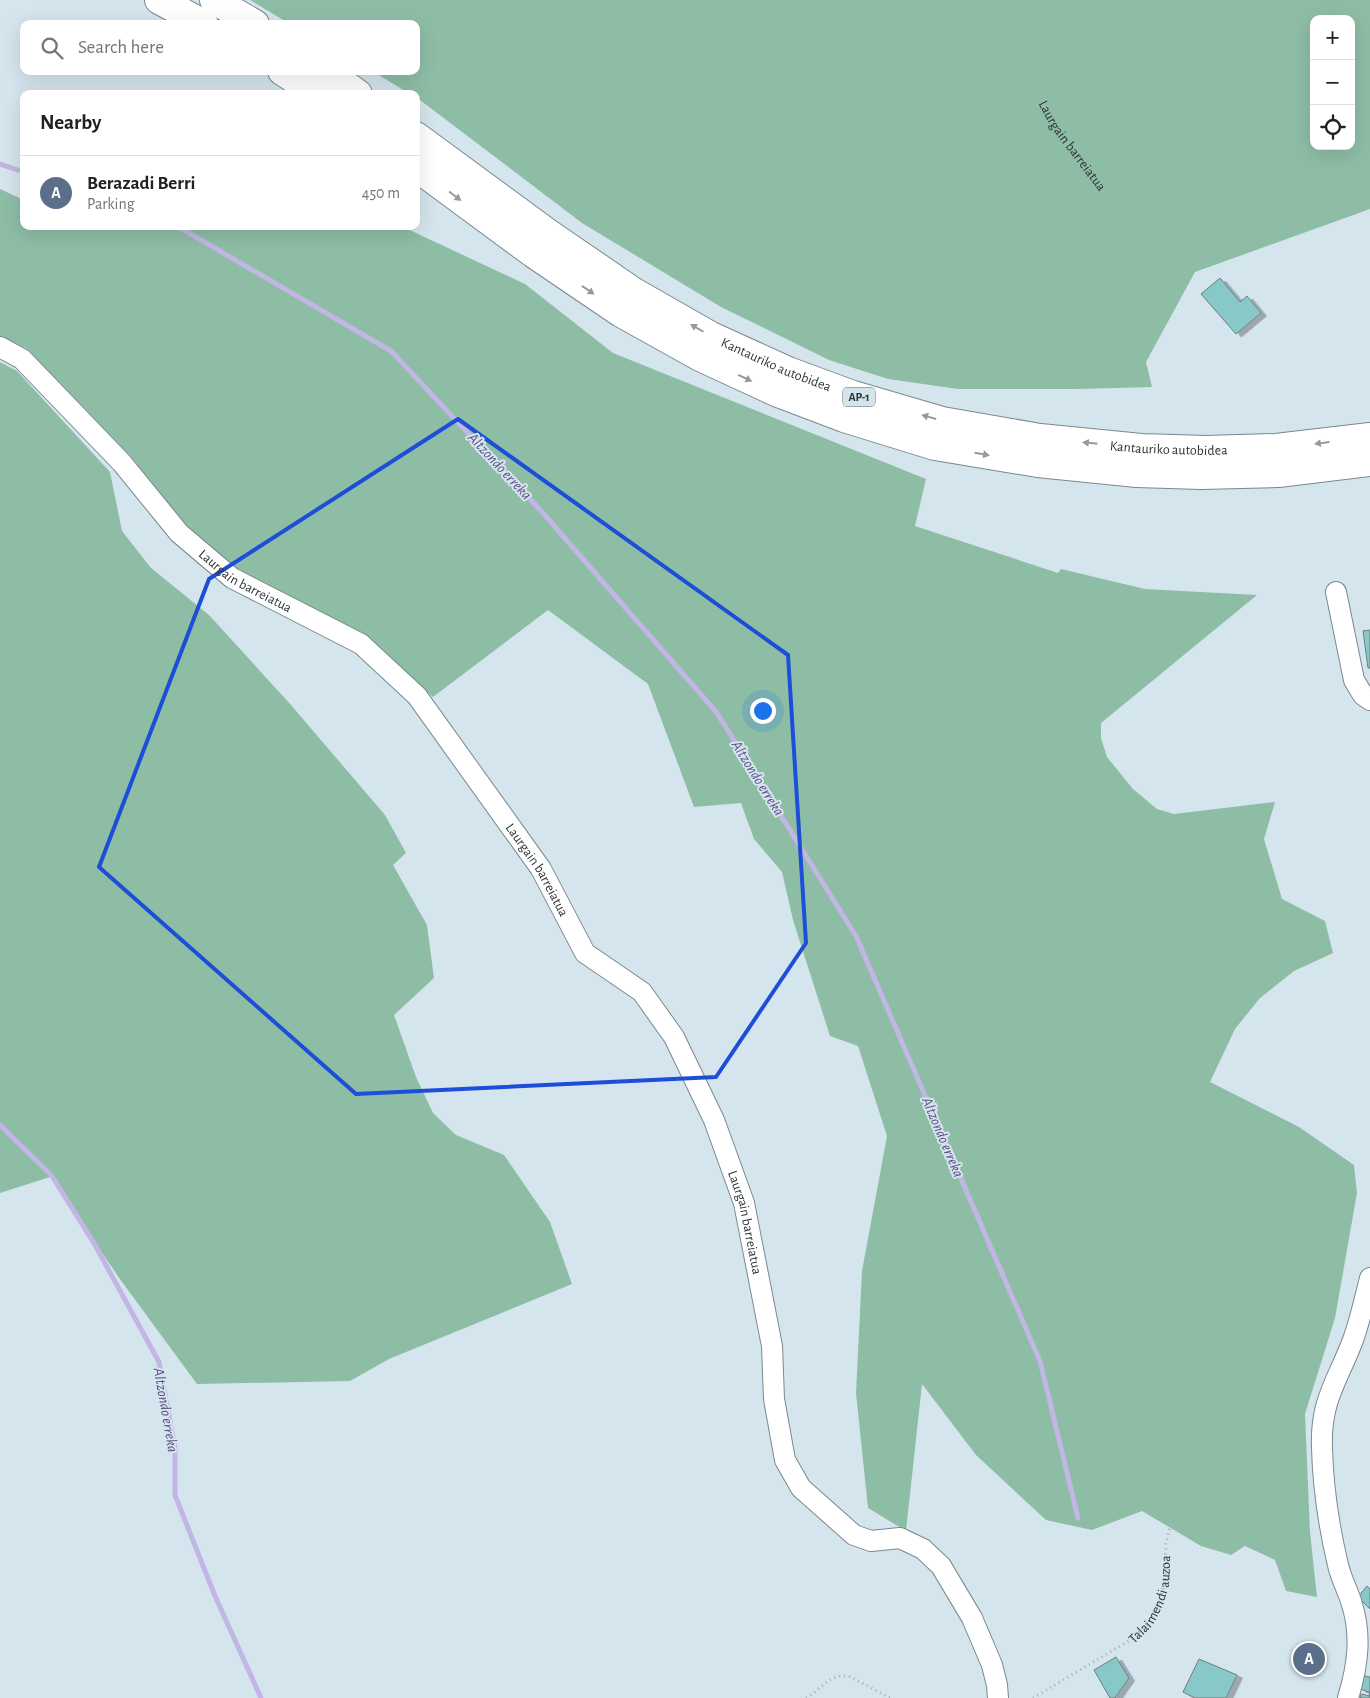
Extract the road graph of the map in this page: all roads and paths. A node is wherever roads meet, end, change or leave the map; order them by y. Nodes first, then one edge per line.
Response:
1 (159, 0) edge
2 (214, 0) edge
3 (1015, 0) edge
4 (196, 20) edge
5 (248, 20) edge
6 (288, 75) edge
7 (332, 75) edge
8 (311, 90) edge
9 (353, 90) edge
10 (420, 139) edge
11 (420, 170) edge
12 (1352, 204) dead end
13 (1172, 267) junction
14 (1178, 274) dead end
15 (0, 347) edge
16 (1370, 437) edge
17 (1370, 462) edge
18 (1336, 592) dead end
19 (1370, 700) edge
20 (1370, 1278) edge
21 (1167, 1444) dead end
22 (806, 1698) edge
23 (890, 1698) edge
24 (998, 1698) edge
25 (1033, 1698) edge
26 (1348, 1698) edge

1 - 4 highway
2 - 5 highway
3 - 13 path, Laurgain barreiatua
6 - 8 highway
7 - 9 highway
16 -> 10 highway, Kantauriko autobidea / AP-1
11 -> 17 highway, Kantauriko autobidea / AP-1
12 - 13 path
13 - 14 path, Laurgain barreiatua
15 - 24 street, Laurgain barreiatua
18 - 19 street
20 - 26 street
21 - 25 path, Talaimendi auzoa
22 - 23 path

